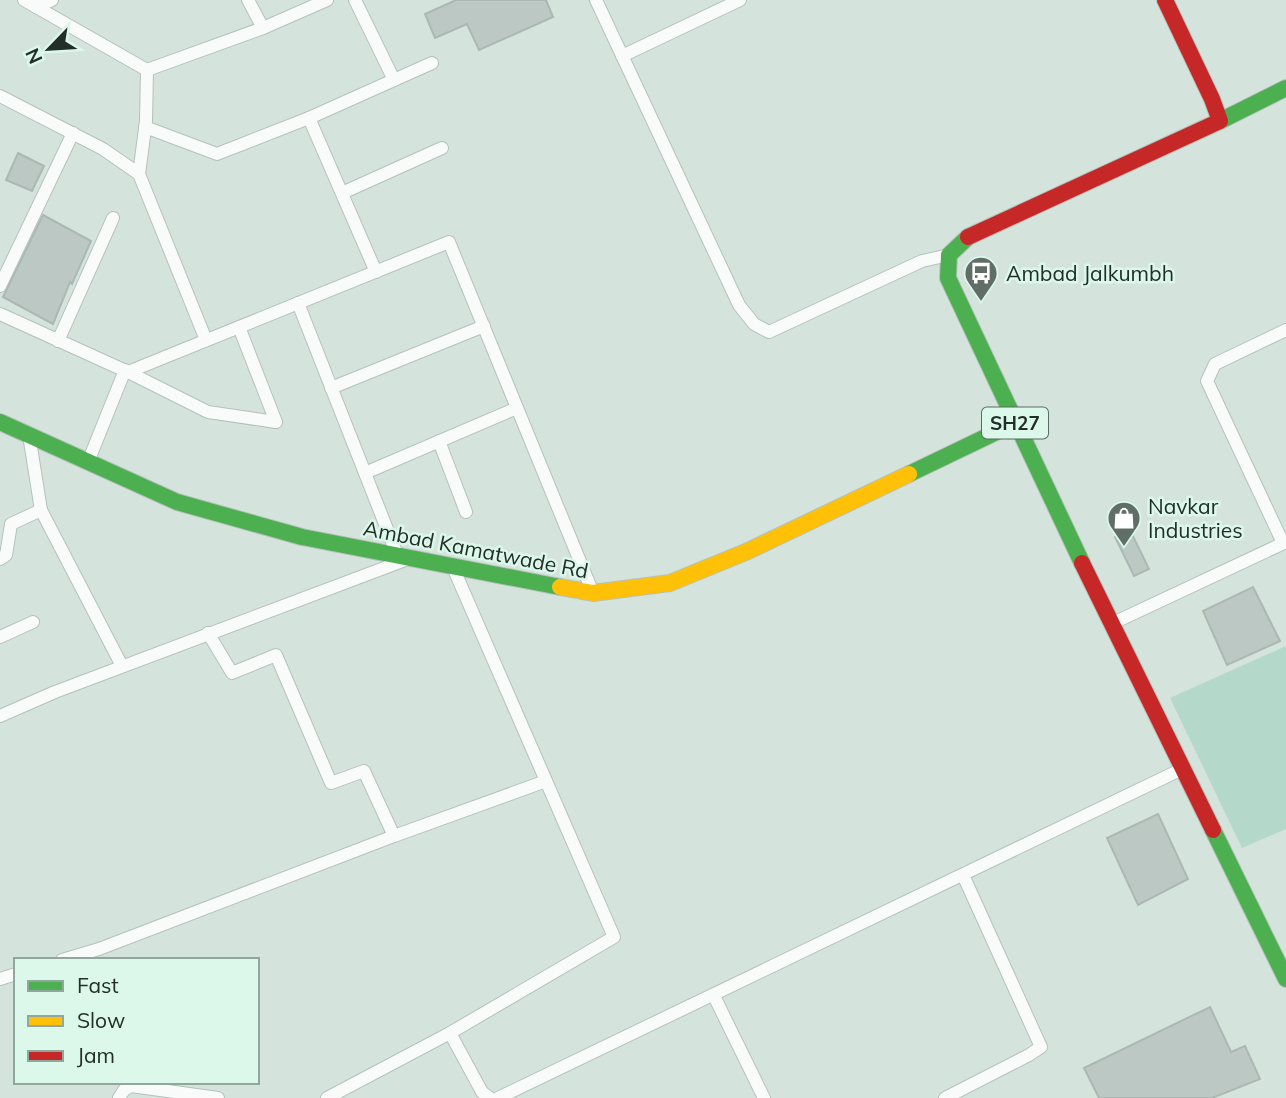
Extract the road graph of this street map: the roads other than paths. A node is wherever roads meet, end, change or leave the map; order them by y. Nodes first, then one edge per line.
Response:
1 (23, 0) edge
2 (52, 0) edge
3 (248, 0) edge
4 (327, 0) edge
5 (355, 0) edge
6 (596, 0) edge
7 (740, 0) edge
8 (1165, 0) edge
9 (36, 7) junction
10 (263, 28) junction
11 (622, 56) junction
12 (432, 63) dead end
13 (147, 70) junction
14 (394, 80) junction
15 (1286, 88) edge
16 (0, 96) edge
17 (309, 118) junction
18 (1220, 121) junction
19 (145, 127) junction
20 (73, 133) junction
21 (442, 148) dead end
22 (139, 174) junction
23 (342, 193) junction
24 (113, 218) dead end
25 (949, 255) junction
26 (376, 272) junction
27 (0, 286) edge
28 (298, 303) junction
29 (0, 314) edge
30 (484, 326) junction
31 (239, 327) junction
32 (1286, 330) edge
33 (58, 341) junction
34 (206, 341) junction
35 (127, 371) junction
36 (331, 388) junction
37 (517, 408) junction
38 (0, 422) edge
39 (1015, 423) junction
40 (29, 435) junction
41 (439, 441) junction
42 (88, 462) junction
43 (365, 473) junction
44 (41, 510) junction
45 (466, 512) dead end
46 (1285, 543) edge
47 (405, 557) junction
48 (0, 559) edge
49 (452, 565) junction
50 (593, 593) junction
51 (33, 622) dead end
52 (1111, 624) junction
53 (208, 633) junction
54 (0, 637) edge
55 (122, 666) junction
56 (0, 716) edge
57 (1182, 769) junction
58 (546, 781) junction
59 (394, 836) junction
60 (963, 875) junction
61 (101, 954) edge
62 (75, 958) edge
63 (1286, 979) edge
64 (714, 996) junction
65 (450, 1033) junction
66 (159, 1086) edge
67 (119, 1098) edge
68 (218, 1098) edge
69 (327, 1098) edge
70 (490, 1098) edge
71 (498, 1098) edge
72 (764, 1098) edge
73 (945, 1098) edge

1 - 9 street
2 - 9 street
3 - 10 street
4 - 10 street
5 - 14 street
6 - 11 street
7 - 11 street
8 - 18 main road
9 - 13 street
10 - 13 street
11 - 25 street
12 - 14 street
13 - 19 street
14 - 17 street
15 - 18 main road
16 - 20 street
17 - 19 street
17 - 23 street
18 - 25 main road
19 - 22 street
20 - 22 street
20 - 27 street
21 - 23 street
22 - 34 street
23 - 26 street
24 - 33 street
25 - 39 main road, SH27 / SH27
26 - 28 street
26 - 30 street
28 - 31 street
28 - 36 street
29 - 33 street
30 - 36 street
30 - 37 street
31 - 34 street
31 - 35 street
32 - 46 street
33 - 35 street
34 - 35 street
35 - 42 street
36 - 43 street
37 - 41 street
37 - 50 street
38 - 40 main road, Ambad Kamatwade Rd
39 - 50 main road, Ambad Kamatwade Rd
39 - 52 main road, SH27 / SH27
40 - 42 main road, Ambad Kamatwade Rd
40 - 44 street
41 - 43 street
41 - 45 street
42 - 47 main road, Ambad Kamatwade Rd
43 - 47 street
44 - 48 street
44 - 55 street
46 - 52 street
47 - 49 main road, Ambad Kamatwade Rd
47 - 53 street
49 - 50 main road, Ambad Kamatwade Rd
49 - 58 street
51 - 54 street
52 - 57 main road, SH27 / SH27
53 - 55 street
53 - 59 street
55 - 56 street
57 - 60 street
57 - 63 main road, SH27 / SH27
58 - 59 street
58 - 65 street
59 - 61 street
60 - 64 street
60 - 73 street
61 - 62 street
64 - 71 street
64 - 72 street
65 - 69 street
65 - 70 street
66 - 67 street
66 - 68 street

